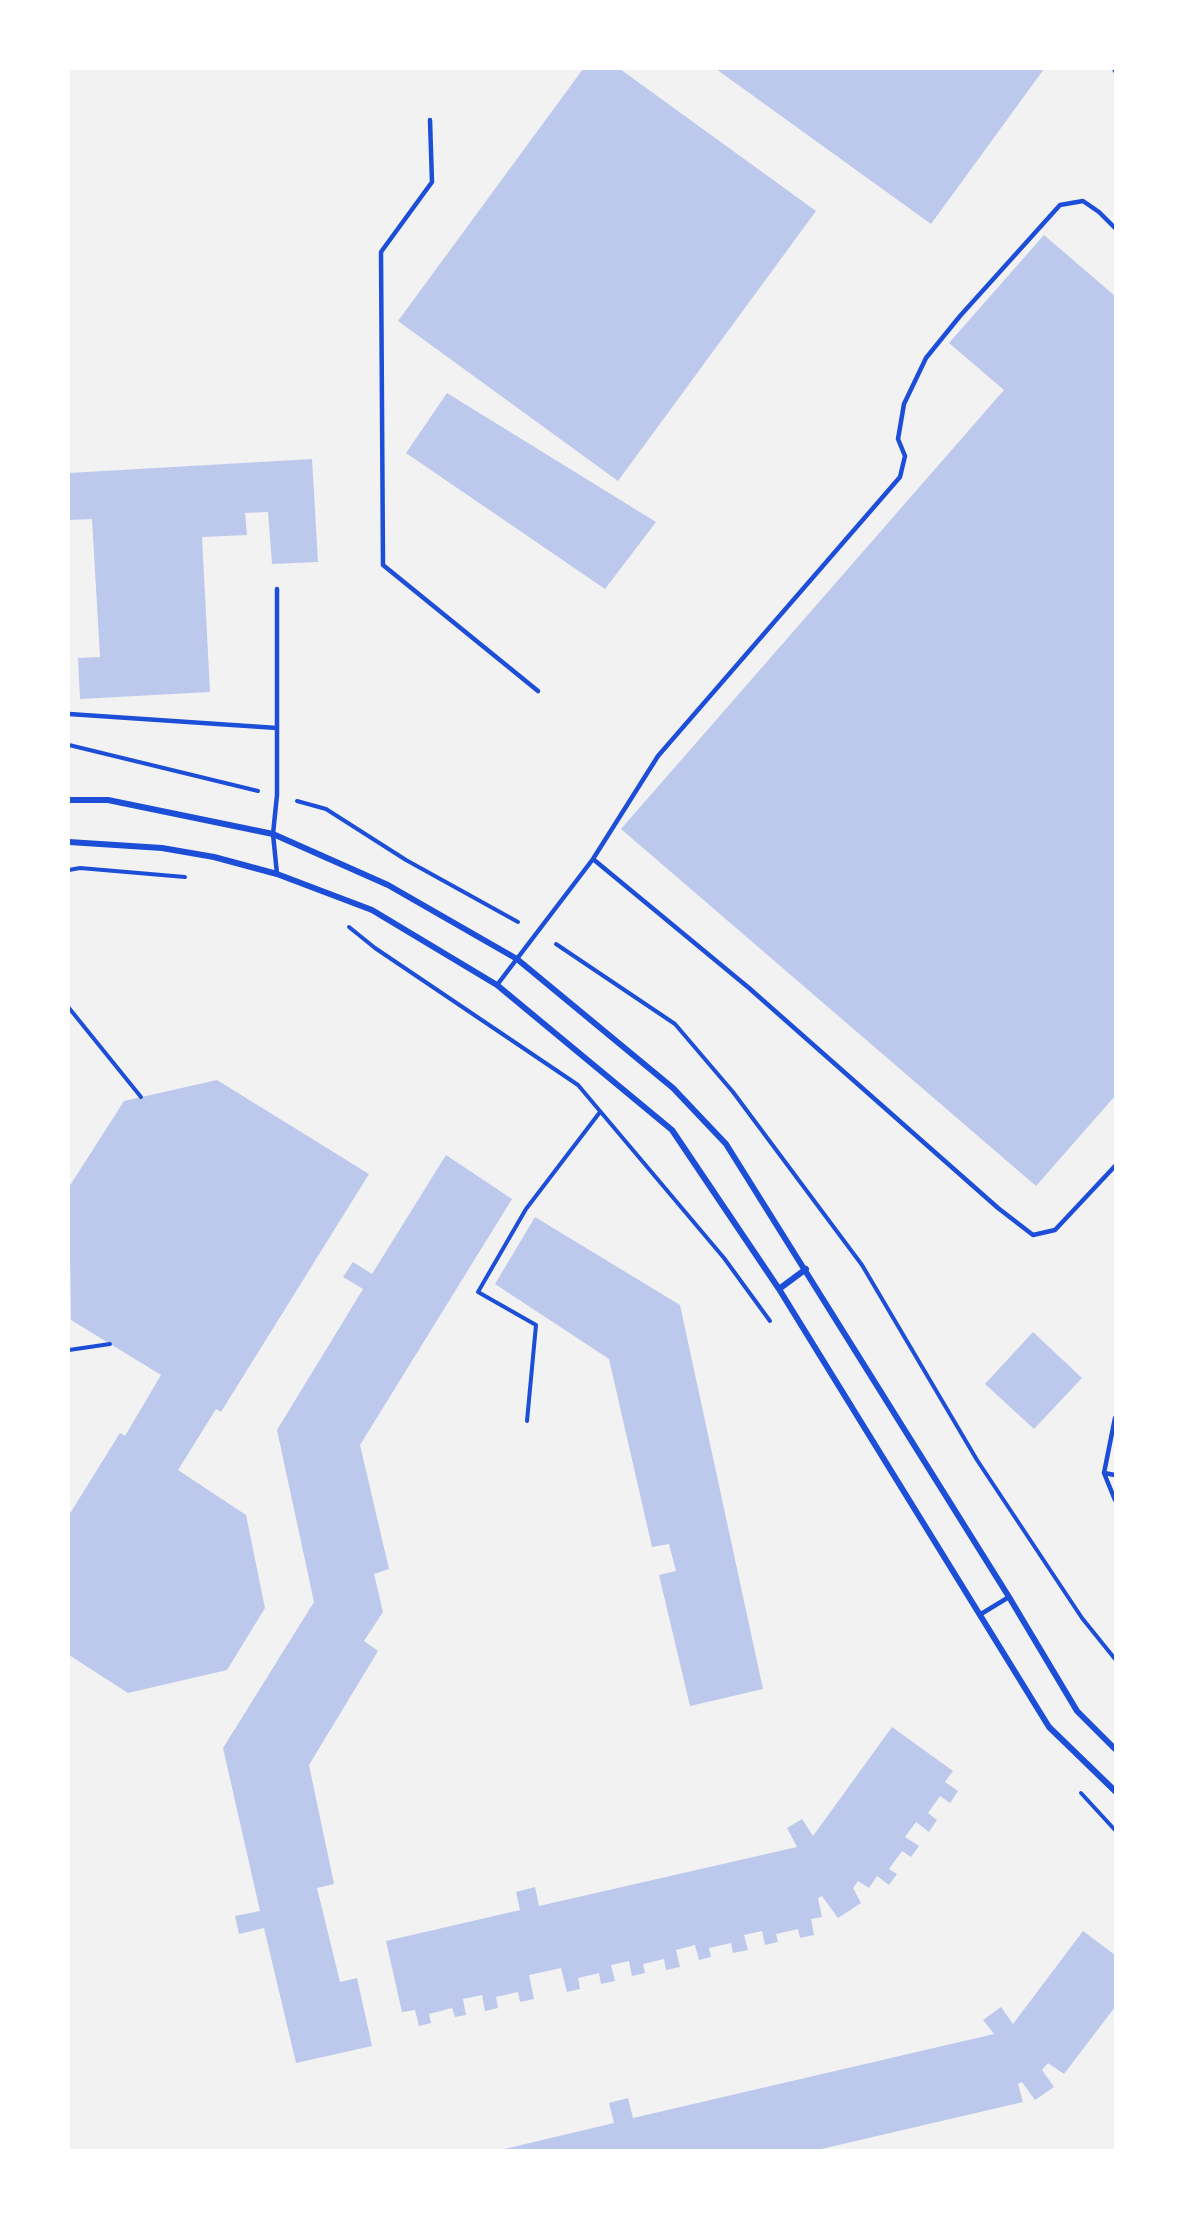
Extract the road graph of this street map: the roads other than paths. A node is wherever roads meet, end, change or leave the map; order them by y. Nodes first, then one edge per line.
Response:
1 (430, 120) dead end
2 (1115, 228) edge
3 (277, 588) dead end
4 (538, 691) dead end
5 (69, 714) edge
6 (277, 728) junction
7 (69, 800) edge
8 (273, 834) junction
9 (69, 842) edge
10 (592, 859) junction
11 (277, 874) junction
12 (517, 959) junction
13 (497, 985) junction
14 (1115, 1166) edge
15 (806, 1269) junction
16 (779, 1289) junction
17 (1115, 1418) edge
18 (1104, 1473) junction
19 (1115, 1475) edge
20 (1115, 1500) edge
21 (1009, 1597) junction
22 (981, 1614) junction
23 (1115, 1749) edge
24 (1115, 1791) edge

1 - 4 lane
2 - 10 lane
3 - 6 lane
5 - 6 lane
6 - 8 lane
7 - 8 street
8 - 11 lane
8 - 12 street
9 - 11 street
10 - 12 lane
10 - 14 lane
11 - 13 street
12 - 13 lane
12 - 15 street
13 - 16 street
15 - 16 street
15 - 21 street
16 - 22 street
17 - 18 lane
18 - 19 lane
18 - 20 lane
21 - 22 lane
21 - 23 street
22 - 24 street

